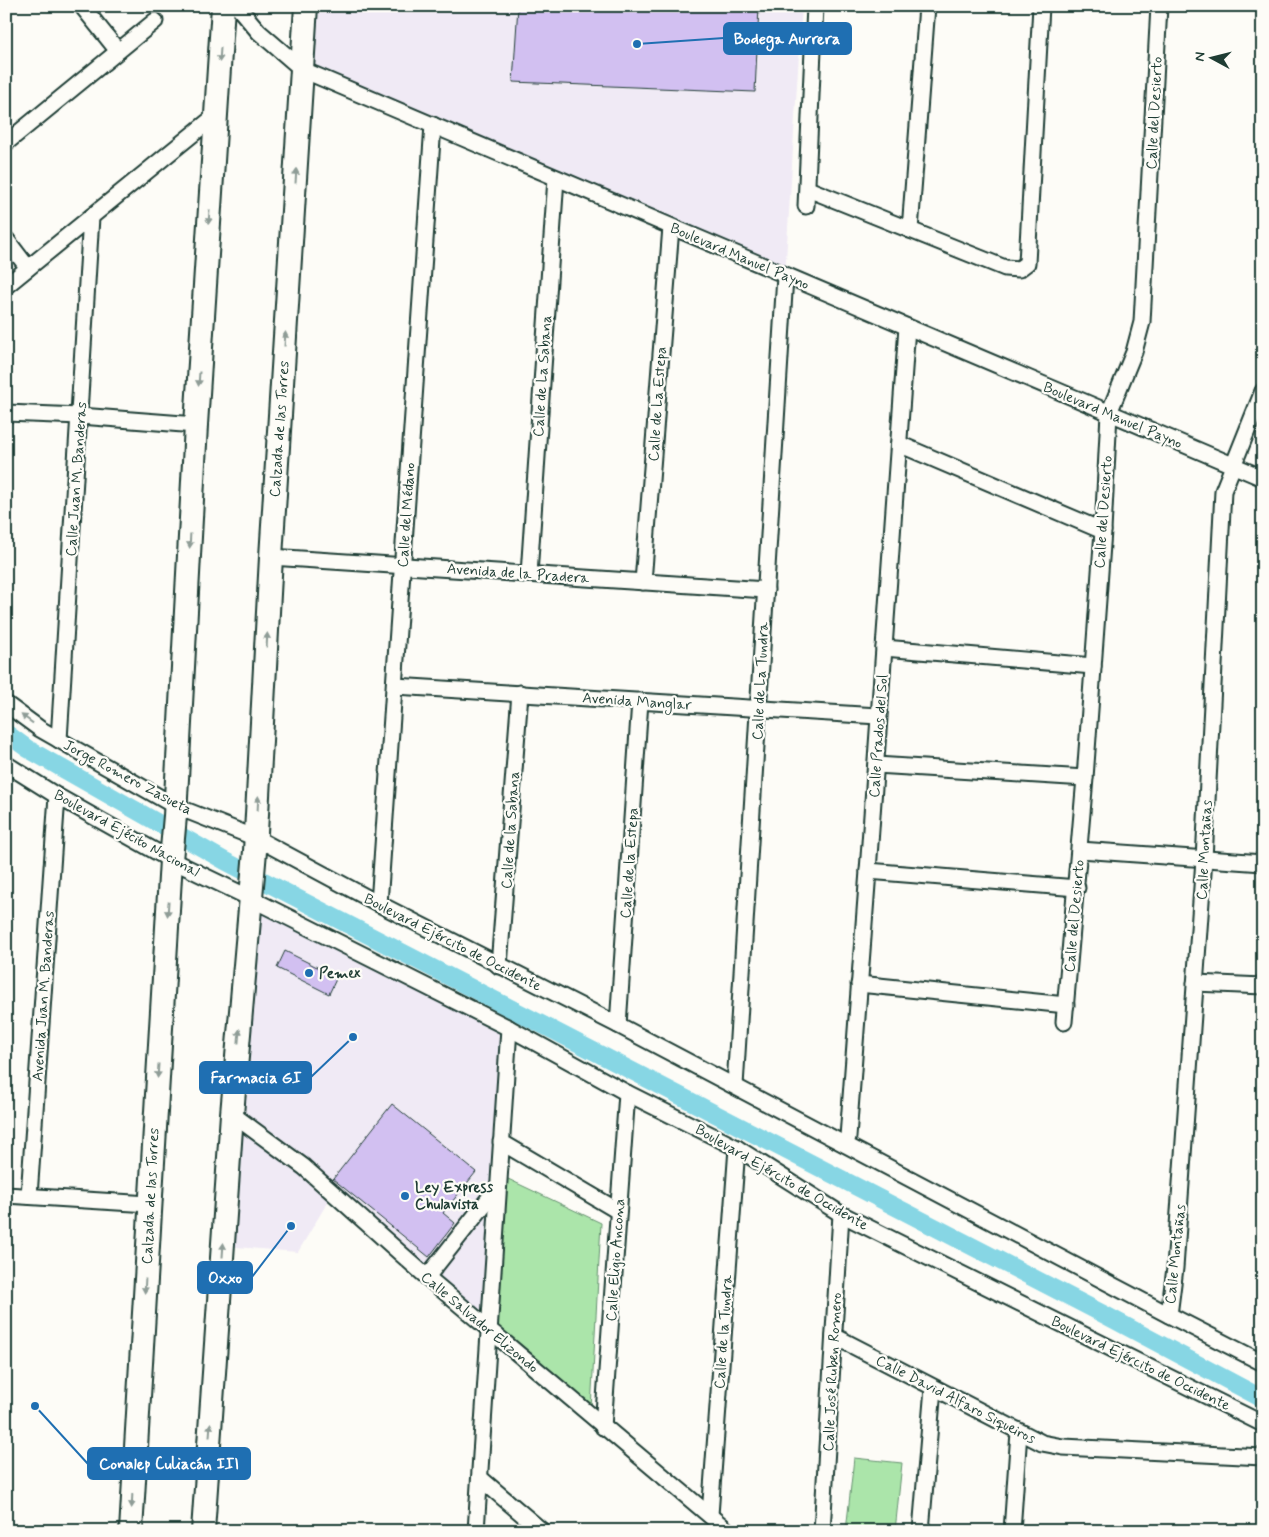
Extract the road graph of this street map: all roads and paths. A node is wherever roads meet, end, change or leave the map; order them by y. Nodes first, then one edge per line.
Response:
1 (82, 6) edge
2 (223, 6) edge
3 (237, 6) edge
4 (306, 6) edge
5 (815, 6) edge
6 (927, 6) edge
7 (1041, 6) edge
8 (1159, 6) edge
9 (155, 21) dead end
10 (118, 51) junction
11 (303, 70) junction
12 (215, 116) junction
13 (433, 126) junction
14 (6, 143) edge
15 (556, 178) junction
16 (808, 189) junction
17 (806, 206) dead end
18 (91, 217) junction
19 (671, 227) junction
20 (910, 230) junction
21 (6, 239) edge
22 (28, 268) junction
23 (785, 276) junction
24 (7, 284) edge
25 (907, 327) junction
26 (1263, 391) edge
27 (6, 413) edge
28 (1109, 414) junction
29 (80, 416) junction
30 (196, 425) junction
31 (899, 444) junction
32 (1232, 465) junction
33 (1263, 478) edge
34 (1103, 531) junction
35 (271, 557) junction
36 (403, 566) junction
37 (529, 574) junction
38 (643, 582) junction
39 (766, 590) junction
40 (884, 648) junction
41 (1093, 666) junction
42 (395, 686) junction
43 (520, 694) junction
44 (640, 701) junction
45 (6, 704) edge
46 (759, 708) junction
47 (878, 716) junction
48 (59, 740) junction
49 (6, 764) edge
50 (876, 765) junction
51 (1085, 778) junction
52 (57, 796) junction
53 (175, 811) junction
54 (255, 845) junction
55 (1080, 850) junction
56 (172, 851) junction
57 (1204, 859) junction
58 (1263, 863) edge
59 (868, 871) junction
60 (1077, 888) junction
61 (251, 890) junction
62 (379, 904) junction
63 (500, 966) junction
64 (1195, 983) junction
65 (859, 984) junction
66 (1263, 986) edge
67 (1066, 1005) junction
68 (1064, 1022) dead end
69 (618, 1025) junction
70 (509, 1028) junction
71 (736, 1086) junction
72 (627, 1093) junction
73 (232, 1114) junction
74 (501, 1142) junction
75 (845, 1144) junction
76 (737, 1148) junction
77 (498, 1187) junction
78 (6, 1195) edge
79 (29, 1196) junction
80 (149, 1204) junction
81 (618, 1211) junction
82 (841, 1214) junction
83 (427, 1277) junction
84 (1169, 1315) junction
85 (489, 1329) junction
86 (834, 1336) junction
87 (1263, 1363) edge
88 (933, 1388) junction
89 (1263, 1424) edge
90 (604, 1428) junction
91 (1019, 1432) junction
92 (1263, 1457) edge
93 (480, 1478) junction
94 (710, 1515) junction
95 (131, 1531) edge
96 (203, 1531) edge
97 (476, 1531) edge
98 (542, 1531) edge
99 (728, 1531) edge
100 (822, 1531) edge
101 (921, 1531) edge
102 (1012, 1531) edge

1 - 10 street
2 -> 12 main road
3 - 11 street, Boulevard Manuel Payno
4 - 11 main road, Calzada de las Torres
5 - 16 street
6 - 20 street
7 - 20 street
8 - 28 street, Calle del Desierto
9 - 10 street
10 - 14 street
11 - 13 street, Boulevard Manuel Payno
35 -> 11 main road, Calzada de las Torres
12 - 18 street
12 -> 30 main road
13 - 15 street, Boulevard Manuel Payno
13 - 36 street, Calle del Médano
15 - 19 street, Boulevard Manuel Payno
15 - 37 street, Calle de La Sabana
16 - 17 street
16 - 20 street
18 - 22 street
18 - 29 street, Calle Juan M. Banderas
19 - 23 street, Boulevard Manuel Payno
19 - 38 street, Calle de La Estepa
21 - 22 street
22 - 24 street
23 - 25 street, Boulevard Manuel Payno
23 - 39 street, Calle de La Tundra
25 - 28 street, Boulevard Manuel Payno
25 - 31 street, Calle Prados del Sol
26 - 32 street, Calle Montañas
27 - 29 street
28 - 32 street, Boulevard Manuel Payno
28 - 34 street, Calle del Desierto
29 - 30 street
29 - 48 street, Calle Juan M. Banderas
30 -> 53 main road
31 - 34 street
31 - 40 street, Calle Prados del Sol
32 - 33 street, Boulevard Manuel Payno
32 - 57 street, Calle Montañas
34 - 41 street, Calle del Desierto
35 - 36 street, Avenida de la Pradera
54 -> 35 main road, Calzada de las Torres
36 - 37 street, Avenida de la Pradera
36 - 42 street, Calle del Médano
37 - 38 street, Avenida de la Pradera
38 - 39 street, Avenida de la Pradera
39 - 46 street, Calle de La Tundra
40 - 41 street
40 - 47 street, Calle Prados del Sol
41 - 51 street, Calle del Desierto
42 - 43 street, Avenida Manglar
42 - 62 street, Calle del Médano
43 - 44 street, Avenida Manglar
43 - 63 street, Calle de la Sabana
44 - 46 street, Avenida Manglar
44 - 69 street, Calle de la Estepa
48 -> 45 street, Jorge Romero Zasueta
46 - 47 street, Avenida Manglar
46 - 71 street, Calle de La Tundra
47 - 50 street, Calle Prados del Sol
48 - 53 street, Jorge Romero Zasueta
49 - 52 street, Boulevard Ejécito Nacional
50 - 51 street
50 - 59 street, Calle Prados del Sol
51 - 55 street, Calle del Desierto
52 - 56 street, Boulevard Ejécito Nacional
52 - 79 street, Avenida Juan M. Banderas
53 - 54 street, Jorge Romero Zasueta
53 - 56 main road, Calzada de las Torres
54 - 61 main road, Calzada de las Torres
54 - 62 street, Boulevard Ejército de Occidente
55 - 57 street
55 - 60 street, Calle del Desierto
56 - 61 street, Boulevard Ejécito Nacional
56 -> 80 main road, Calzada de las Torres
57 - 58 street
57 - 64 street, Calle Montañas
59 - 60 street
59 - 65 street, Calle Prados del Sol
60 - 67 street, Calle del Desierto
61 - 70 street, Boulevard Ejército de Occidente
73 -> 61 main road
62 - 63 street, Boulevard Ejército de Occidente
63 - 69 street, Boulevard Ejército de Occidente
64 - 66 street
64 - 84 street, Calle Montañas
65 - 67 street
65 - 75 street, Calle Prados del Sol
67 - 68 street, Calle del Desierto
69 - 71 street, Boulevard Ejército de Occidente
70 - 72 street, Boulevard Ejército de Occidente
70 - 74 street
71 - 75 street, Boulevard Ejército de Occidente
72 - 76 street, Boulevard Ejército de Occidente
72 - 81 street, Calle Eligio Ancona
73 - 83 street, Calle Salvador Elizondo
96 -> 73 main road
74 - 77 street
74 - 81 street
75 - 84 street, Boulevard Ejército de Occidente
76 - 82 street, Boulevard Ejército de Occidente
76 - 94 street, Calle de la Tundra
77 - 83 street
77 - 85 street
78 - 79 street
79 - 80 street
80 -> 95 main road, Calzada de las Torres
81 - 90 street, Calle Eligio Ancona
82 - 86 street, Calle José Ruben Romero
82 - 89 street, Boulevard Ejército de Occidente
83 - 85 street, Calle Salvador Elizondo
84 - 87 street, Boulevard Ejército de Occidente
85 - 90 street, Calle Salvador Elizondo
85 - 93 street
86 - 88 street, Calle David Alfaro Siqueiros
86 - 100 street, Calle José Ruben Romero
88 - 91 street, Calle David Alfaro Siqueiros
88 - 101 street
90 - 94 street, Calle Salvador Elizondo
91 - 92 street, Calle David Alfaro Siqueiros
91 - 102 street
93 - 97 street
93 - 98 street
94 - 99 street, Calle Salvador Elizondo

